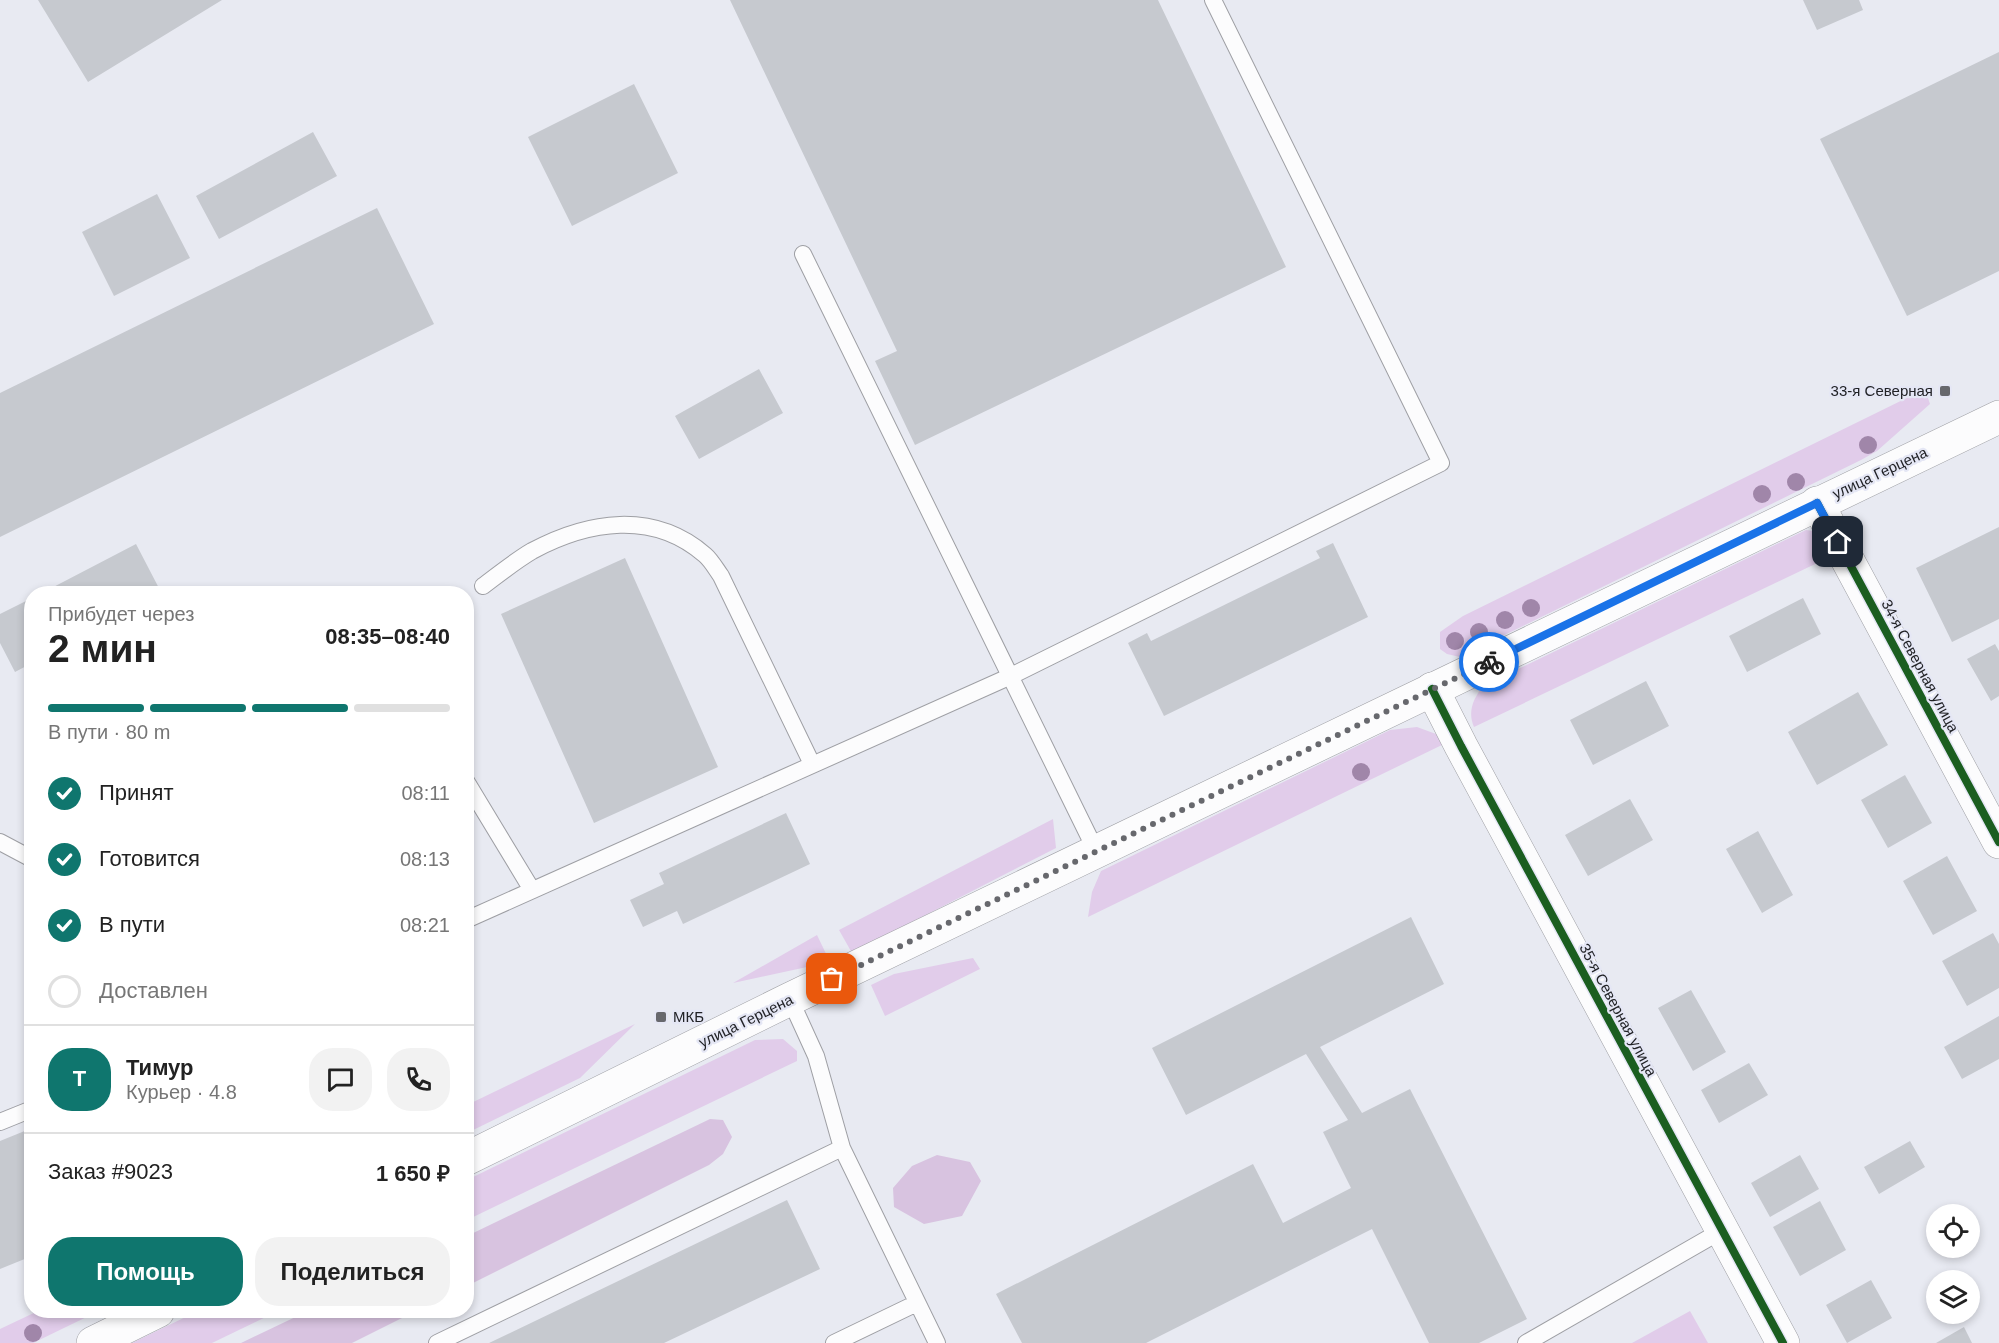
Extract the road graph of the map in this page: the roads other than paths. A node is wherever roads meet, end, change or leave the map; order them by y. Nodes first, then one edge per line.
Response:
1 (1213, 0) edge
2 (803, 254) dead end
3 (1999, 417) edge
4 (1817, 503) junction
5 (483, 586) dead end
6 (1011, 676) junction
7 (1432, 689) junction
8 (812, 764) junction
9 (474, 794) edge
10 (0, 842) edge
11 (1999, 842) edge
12 (1097, 853) junction
13 (24, 855) edge
14 (532, 890) junction
15 (474, 916) edge
16 (790, 999) junction
17 (24, 1112) edge
18 (0, 1122) edge
19 (843, 1148) junction
20 (474, 1155) edge
21 (1721, 1231) junction
22 (917, 1303) junction
23 (144, 1318) edge
24 (93, 1343) edge
25 (438, 1343) edge
26 (834, 1343) edge
27 (937, 1343) edge
28 (1526, 1343) edge
29 (1783, 1343) edge

1 - 6 lane
2 - 6 lane
3 - 4 main road, улица Герцена
4 - 7 main road, улица Герцена
4 - 11 main road, 34-я Северная улица
5 - 8 lane
6 - 8 lane
6 - 12 lane
7 - 12 main road, улица Герцена
7 - 21 main road, 35-я Северная улица
8 - 14 lane
9 - 14 lane
10 - 13 lane
12 - 16 main road, улица Герцена
14 - 15 lane
16 - 19 lane
16 - 20 main road, улица Герцена
17 - 18 lane
19 - 22 lane
19 - 25 lane
21 - 28 lane
21 - 29 main road, 35-я Северная улица
22 - 26 lane
22 - 27 lane
23 - 24 main road

